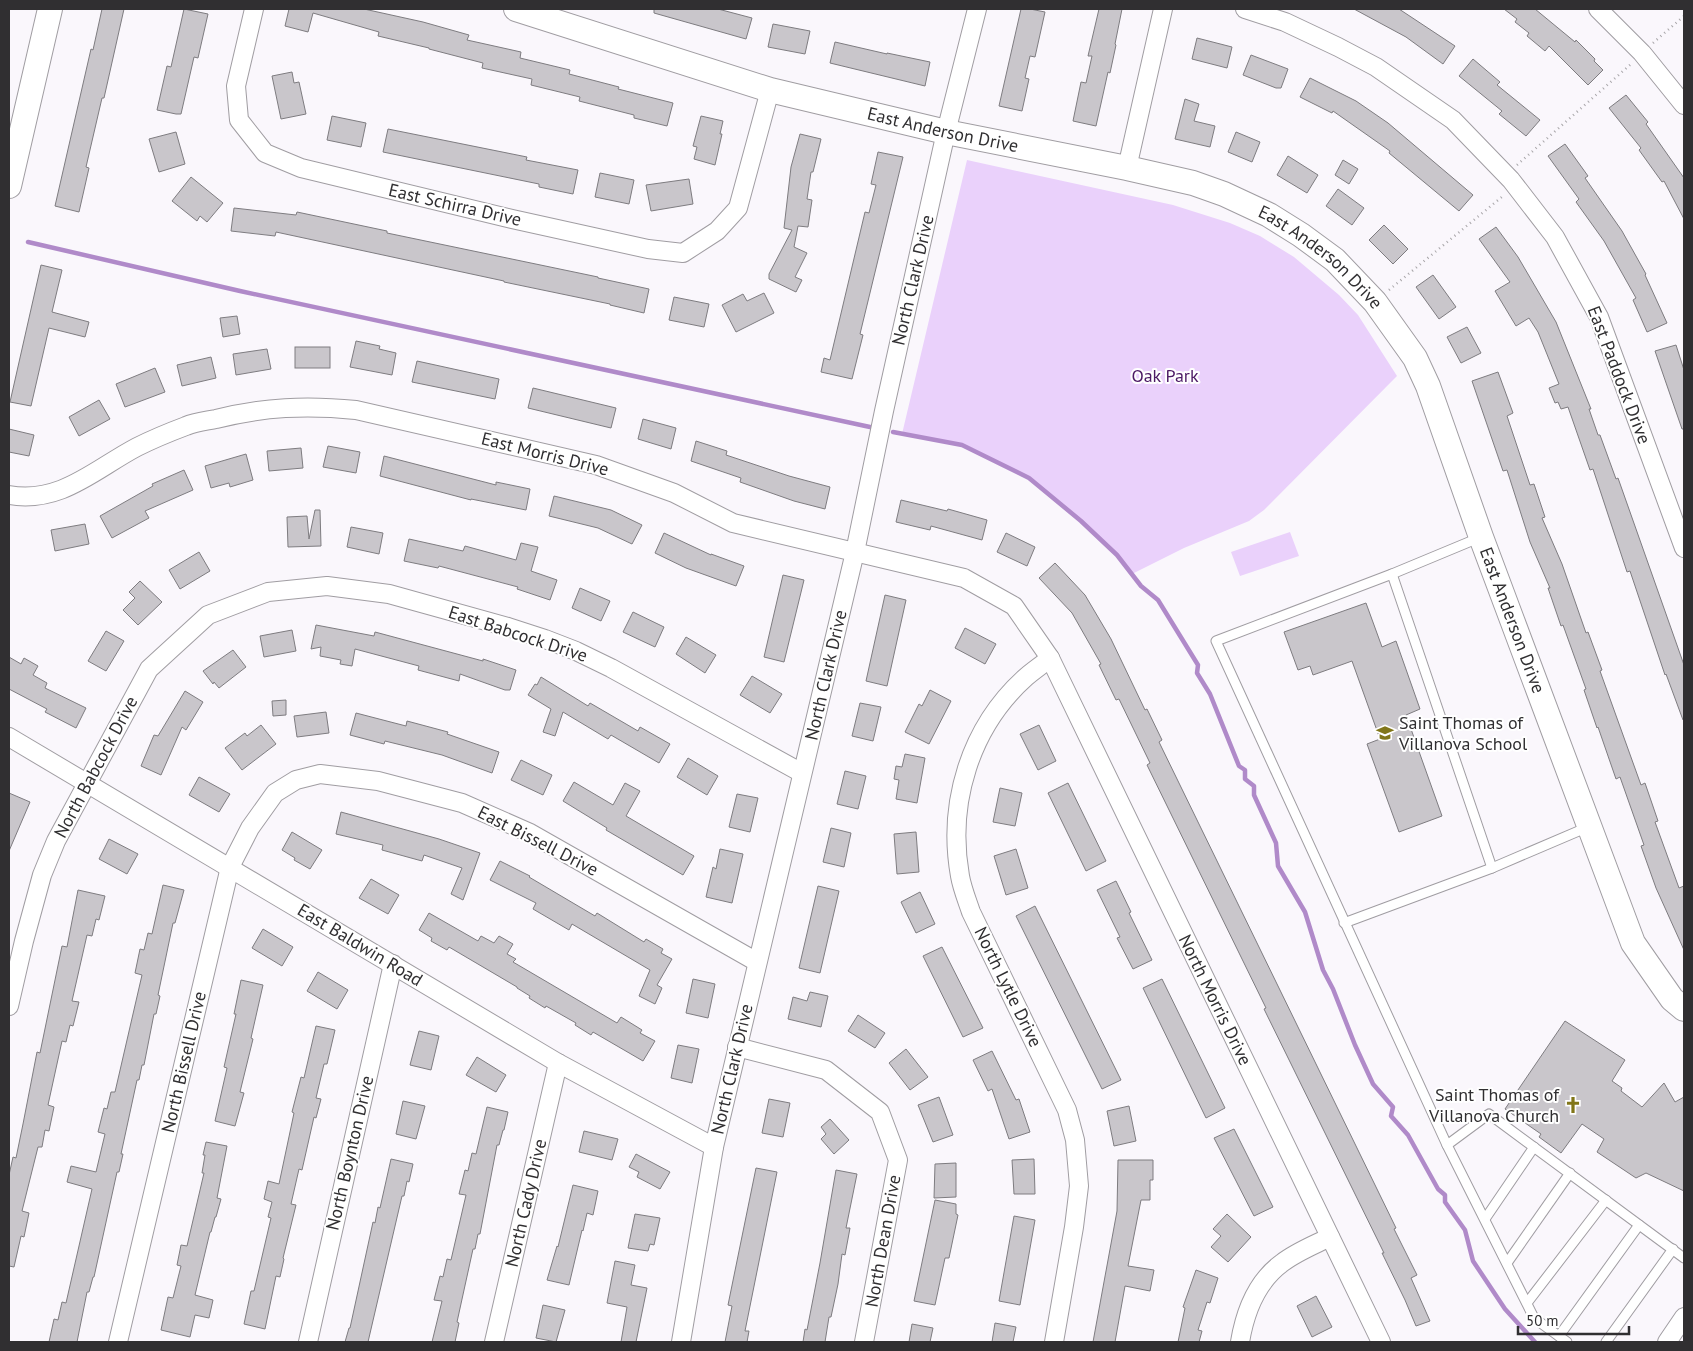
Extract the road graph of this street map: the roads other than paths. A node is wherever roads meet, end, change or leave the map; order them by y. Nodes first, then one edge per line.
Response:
1 (50, 9) edge
2 (254, 9) edge
3 (516, 9) edge
4 (977, 9) edge
5 (1163, 9) edge
6 (1245, 9) edge
7 (1598, 9) edge
8 (770, 90) junction
9 (1684, 105) edge
10 (16, 122) edge
11 (946, 132) junction
12 (1127, 168) junction
13 (9, 186) edge
14 (9, 495) edge
15 (1481, 537) junction
16 (1684, 548) edge
17 (855, 552) junction
18 (1392, 574) junction
19 (268, 592) joint
20 (1050, 658) junction
21 (9, 737) edge
22 (802, 773) junction
23 (88, 783) junction
24 (274, 792) joint
25 (1588, 827) junction
26 (230, 867) junction
27 (1492, 868) junction
28 (1344, 924) junction
29 (758, 962) junction
30 (393, 964) junction
31 (9, 1006) edge
32 (1684, 1008) edge
33 (737, 1047) junction
34 (558, 1063) junction
35 (1447, 1145) junction
36 (714, 1147) junction
37 (1534, 1147) junction
38 (1570, 1173) junction
39 (1606, 1200) junction
40 (1485, 1220) junction
41 (1639, 1225) junction
42 (1330, 1237) junction
43 (1672, 1249) junction
44 (1684, 1258) edge
45 (1506, 1263) junction
46 (1527, 1303) junction
47 (1684, 1317) edge
48 (1563, 1339) edge
49 (118, 1342) edge
50 (308, 1342) edge
51 (494, 1342) edge
52 (681, 1342) edge
53 (864, 1342) edge
54 (1054, 1342) edge
55 (1240, 1342) edge
56 (1381, 1342) edge
57 (1606, 1342) edge
58 (1667, 1342) edge

1 - 10 street
2 - 8 street, East Schirra Drive
3 - 8 street, East Anderson Drive
4 - 11 street, North Clark Drive
5 - 12 street
6 - 16 street, East Paddock Drive
7 - 9 street
8 - 11 street, East Anderson Drive
10 - 13 street
11 - 12 street, East Anderson Drive
11 - 17 street, North Clark Drive
12 - 15 street, East Anderson Drive
14 - 17 street, East Morris Drive
15 - 18 lane
15 - 25 street, East Anderson Drive
17 - 20 street, East Morris Drive
17 - 22 street, North Clark Drive
18 - 27 lane
18 - 28 lane
19 - 22 street, East Babcock Drive
19 - 23 street, North Babcock Drive
20 - 42 street, North Morris Drive
20 - 54 street, North Lytle Drive
21 - 23 street, East Baldwin Road
22 - 29 street, North Clark Drive
23 - 26 street, East Baldwin Road
23 - 31 street, North Babcock Drive
24 - 26 street, North Bissell Drive
24 - 29 street, East Bissell Drive
25 - 27 lane
25 - 32 street, East Anderson Drive
26 - 30 street, East Baldwin Road
26 - 49 street, North Bissell Drive
27 - 28 lane
28 - 35 lane
29 - 33 street, North Clark Drive
30 - 34 street, East Baldwin Road
30 - 50 street, North Boynton Drive
33 - 36 street, North Clark Drive
33 - 53 street, North Dean Drive
34 - 36 street, East Baldwin Road
34 - 51 street, North Cady Drive
35 - 37 lane
35 - 40 lane
36 - 52 street, North Clark Drive
37 - 38 lane
37 - 40 lane
38 - 39 lane
38 - 45 lane
39 - 41 lane
39 - 46 lane
40 - 45 lane
41 - 43 lane
41 - 48 lane
42 - 55 street
42 - 56 street, North Morris Drive
43 - 44 lane
43 - 57 lane
45 - 46 lane
46 - 48 lane
47 - 58 street

